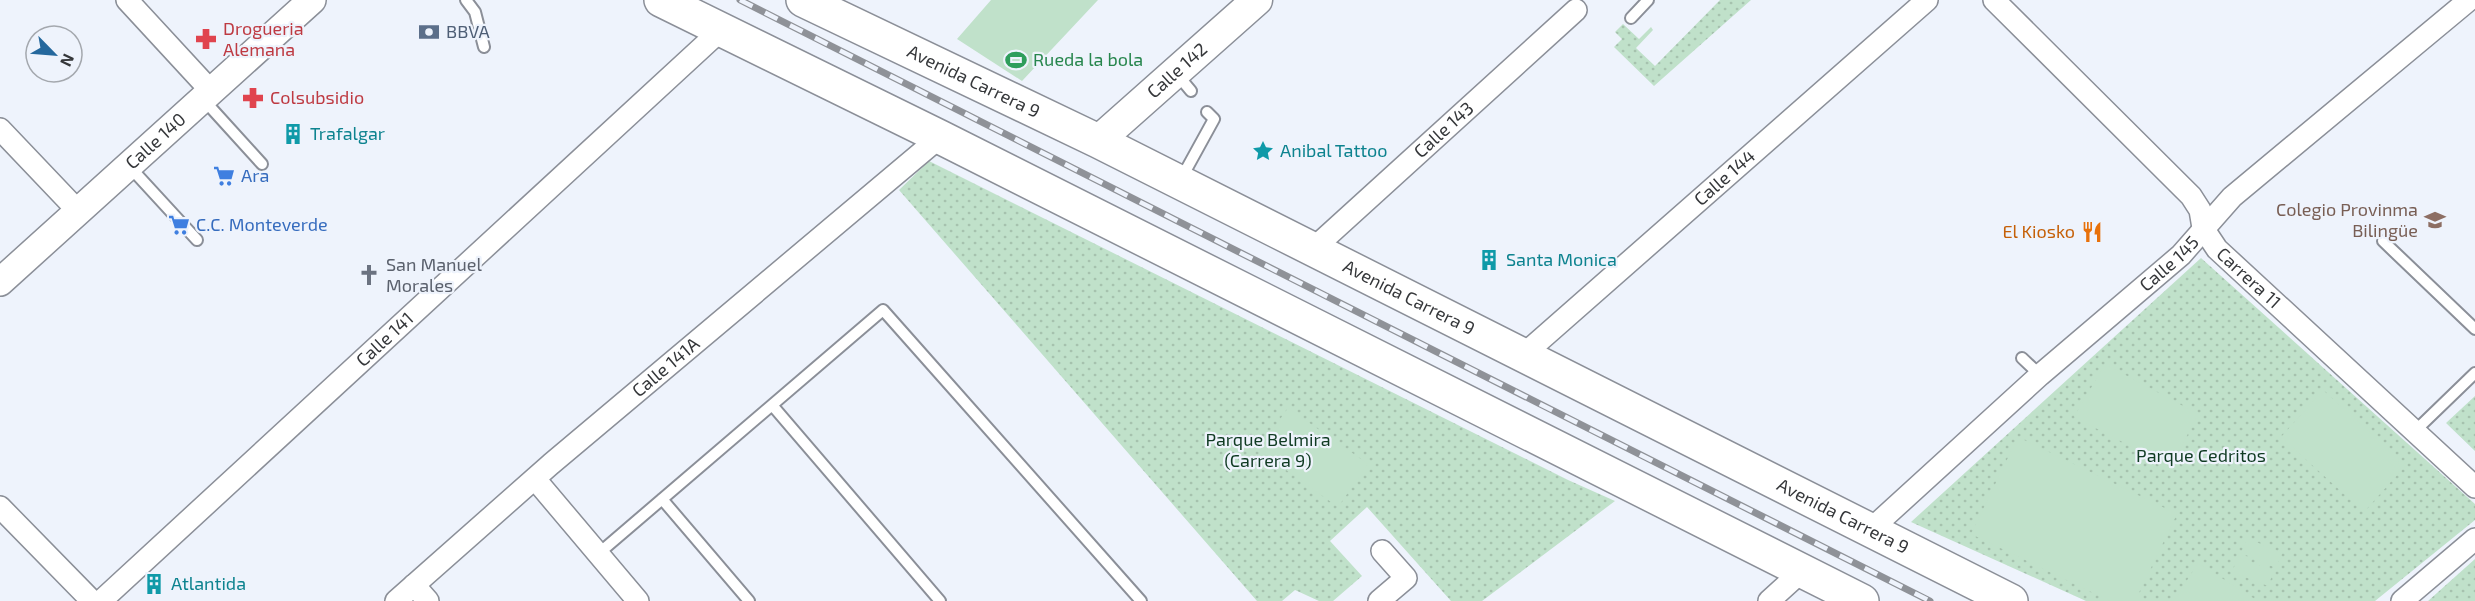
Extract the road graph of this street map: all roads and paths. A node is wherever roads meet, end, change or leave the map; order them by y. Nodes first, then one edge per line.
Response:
1 (127, 0) edge
2 (312, 0) edge
3 (661, 0) edge
4 (803, 0) edge
5 (1257, 0) edge
6 (1648, 0) edge
7 (1927, 0) edge
8 (1994, 0) edge
9 (2469, 0) edge
10 (467, 1) edge
11 (1581, 5) edge
12 (844, 8) edge
13 (1631, 18) dead end
14 (721, 30) junction
15 (484, 47) dead end
16 (207, 95) junction
17 (1207, 112) dead end
18 (0, 129) edge
19 (940, 137) junction
20 (1098, 141) junction
21 (262, 164) dead end
22 (129, 166) junction
23 (1179, 182) junction
24 (79, 212) junction
25 (2203, 228) junction
26 (197, 240) dead end
27 (2383, 241) dead end
28 (1313, 249) junction
29 (0, 282) edge
30 (2475, 329) edge
31 (1522, 356) junction
32 (2022, 358) dead end
33 (2475, 373) edge
34 (2040, 375) junction
35 (772, 405) junction
36 (2415, 432) junction
37 (535, 479) junction
38 (2475, 487) edge
39 (662, 499) junction
40 (0, 507) edge
41 (1869, 531) junction
42 (2475, 539) edge
43 (1382, 551) dead end
44 (598, 554) junction
45 (1802, 571) junction
46 (414, 585) junction
47 (92, 601) edge
48 (101, 601) edge
49 (396, 601) edge
50 (428, 601) edge
51 (638, 601) edge
52 (749, 601) edge
53 (940, 601) edge
54 (1141, 601) edge
55 (1379, 601) edge
56 (1769, 601) edge
57 (1863, 601) edge
58 (2011, 601) edge
59 (2402, 601) edge

1 - 16 street
2 - 16 street, Calle 140
3 - 14 main road
4 - 12 main road, Avenida Carrera 9
5 - 20 main road, Calle 142
6 - 13 lane
7 - 31 street, Calle 144
8 - 25 street, Carrera 11
9 - 25 street, Calle 145
10 - 15 lane
11 - 28 street, Calle 143
12 - 20 main road, Avenida Carrera 9
14 - 19 main road
14 - 48 street, Calle 141
16 - 21 lane
16 - 22 street, Calle 140
17 - 23 lane
18 - 24 street
19 - 37 street, Calle 141A
19 - 45 main road
20 - 23 main road, Avenida Carrera 9
22 - 24 street, Calle 140
22 - 26 lane
23 - 28 main road, Avenida Carrera 9
24 - 29 street, Calle 140
25 - 34 street, Calle 145
25 - 36 street, Carrera 11
27 - 30 lane
28 - 31 main road, Avenida Carrera 9
31 - 41 main road, Avenida Carrera 9
32 - 34 lane
33 - 36 lane
34 - 41 street, Calle 145
35 - 39 lane
35 - 53 lane
35 - 54 lane
36 - 38 street, Carrera 11
37 - 44 street
37 - 46 street, Calle 141A
39 - 44 lane
39 - 52 lane
40 - 47 street
41 - 58 main road, Avenida Carrera 9
42 - 59 street
43 - 55 street
44 - 51 street
45 - 56 street
45 - 57 main road
46 - 49 street, Calle 141A
46 - 50 street

